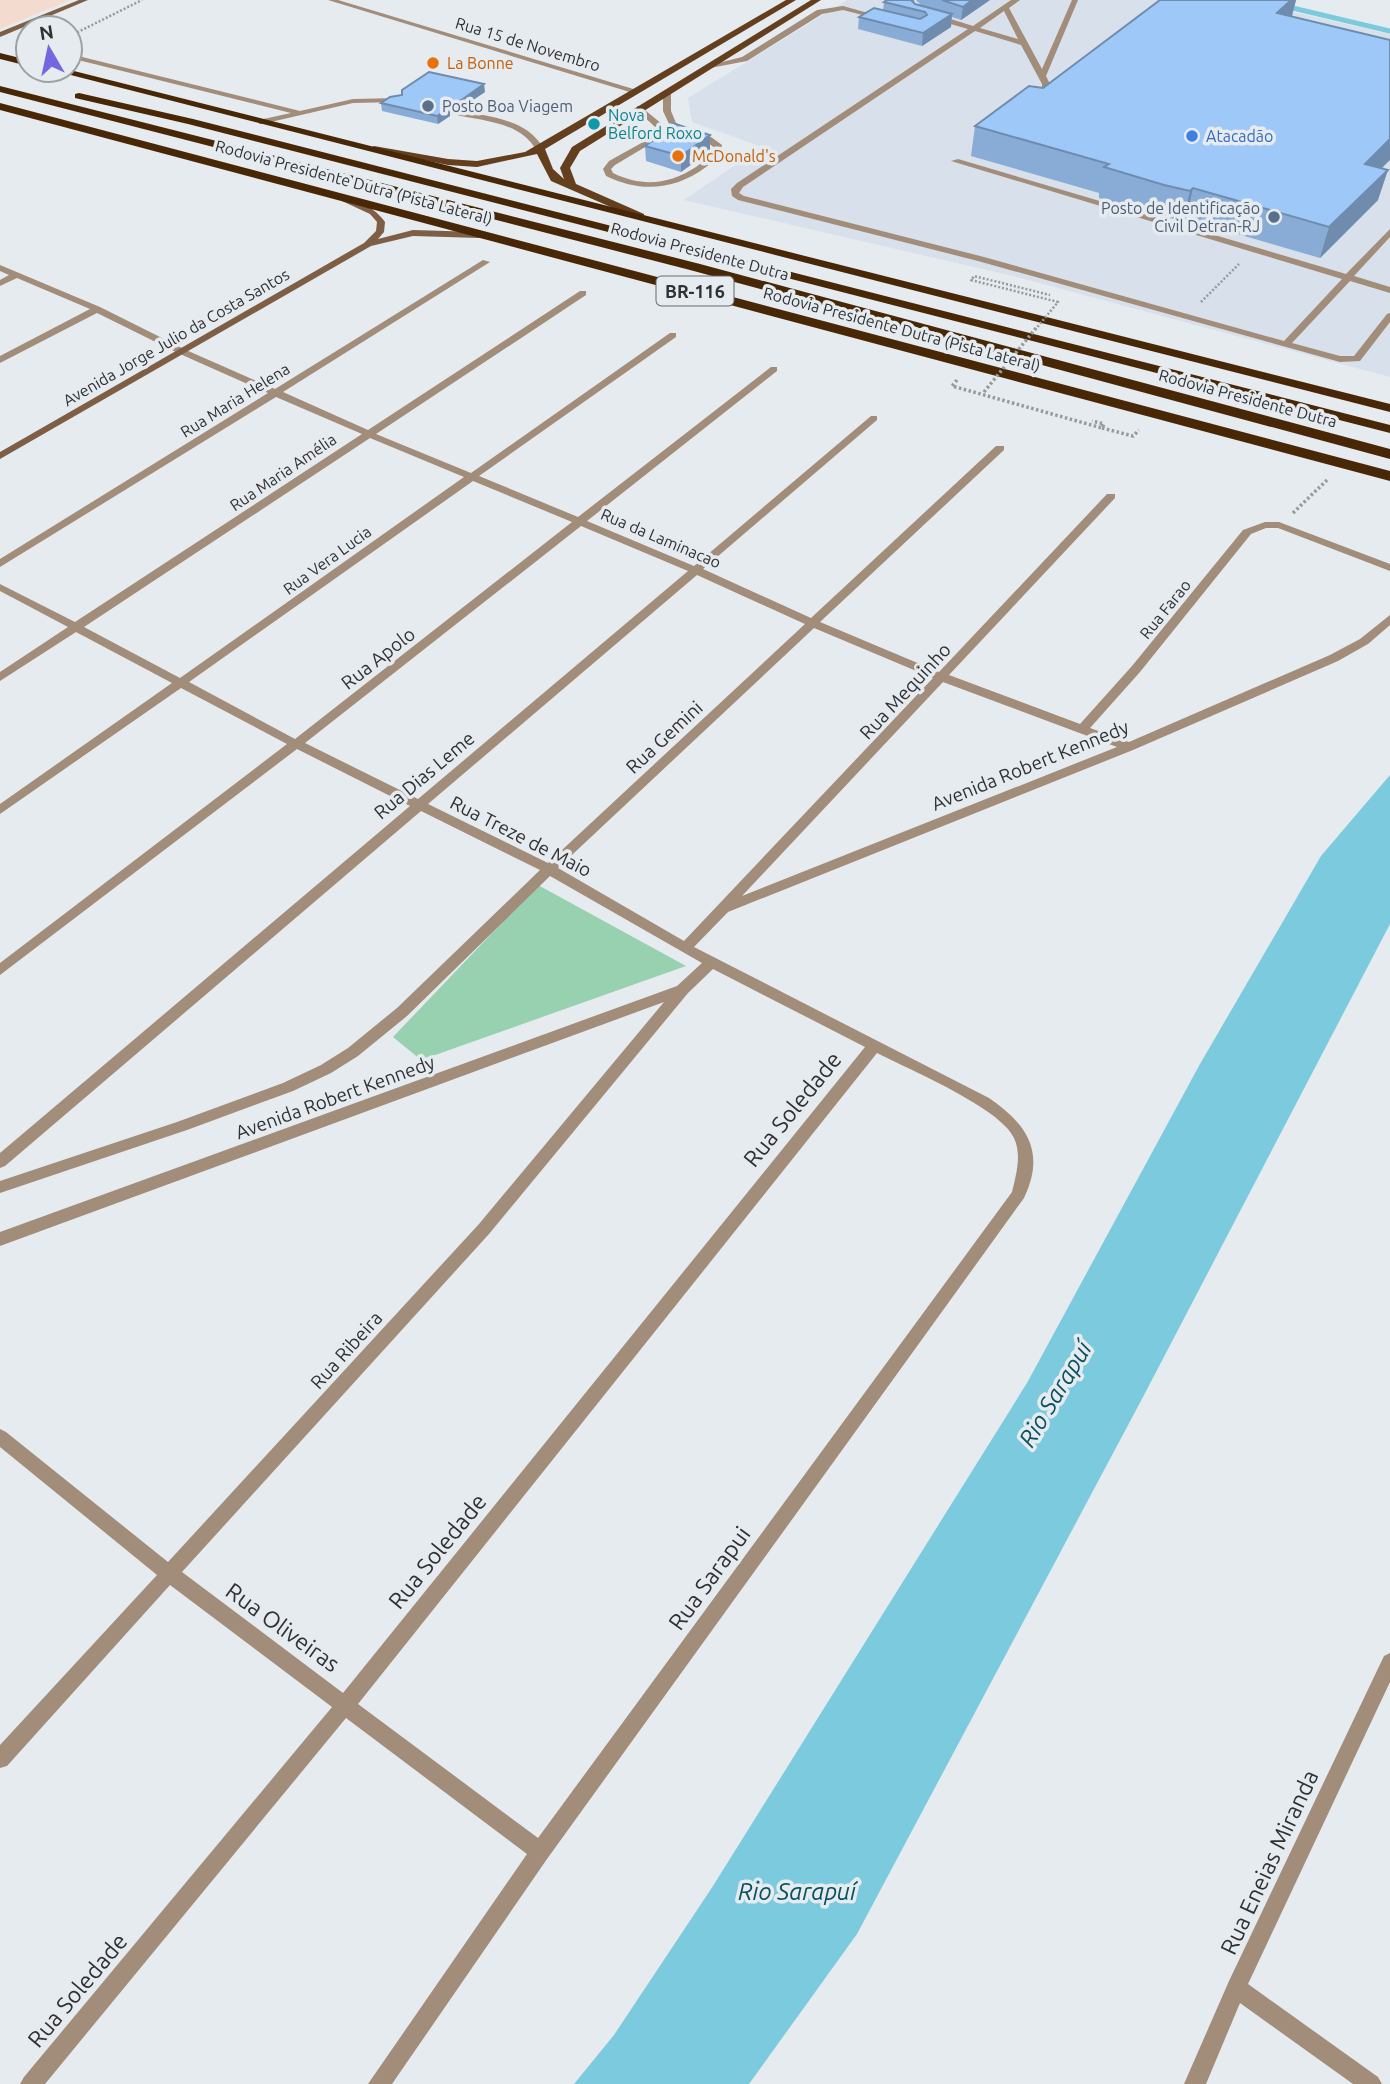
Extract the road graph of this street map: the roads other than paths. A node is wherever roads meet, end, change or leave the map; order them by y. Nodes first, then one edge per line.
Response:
1 (85, 0) edge
2 (331, 0) edge
3 (792, 0) edge
4 (807, 0) edge
5 (816, 0) edge
6 (911, 0) edge
7 (1016, 0) edge
8 (1075, 0) edge
9 (772, 5) edge
10 (1005, 7) junction
11 (843, 8) junction
12 (892, 20) edge
13 (974, 29) junction
14 (1, 35) edge
15 (1024, 43) junction
16 (84, 59) edge
17 (710, 66) junction
18 (0, 74) edge
19 (1042, 76) junction
20 (84, 77) edge
21 (0, 89) edge
22 (636, 91) junction
23 (667, 92) junction
24 (398, 100) edge
25 (0, 106) edge
26 (640, 108) junction
27 (1026, 109) edge
28 (455, 112) edge
29 (300, 113) junction
30 (262, 122) junction
31 (366, 148) junction
32 (539, 149) junction
33 (967, 153) dead end
34 (571, 185) junction
35 (342, 197) junction
36 (640, 216) junction
37 (1390, 232) edge
38 (486, 236) junction
39 (367, 245) junction
40 (486, 262) dead end
41 (0, 268) edge
42 (17, 275) junction
43 (1347, 278) junction
44 (0, 284) edge
45 (1390, 290) edge
46 (583, 293) dead end
47 (97, 309) junction
48 (1390, 316) edge
49 (673, 335) dead end
50 (1286, 344) junction
51 (183, 352) junction
52 (0, 360) edge
53 (774, 369) dead end
54 (278, 393) junction
55 (1390, 408) edge
56 (874, 418) dead end
57 (1390, 429) edge
58 (369, 434) junction
59 (1000, 448) dead end
60 (1390, 453) edge
61 (1, 454) edge
62 (470, 476) junction
63 (1390, 476) edge
64 (1111, 496) dead end
65 (581, 522) junction
66 (0, 564) edge
67 (1390, 568) edge
68 (695, 570) junction
69 (0, 587) edge
70 (1390, 618) edge
71 (813, 623) junction
72 (78, 627) junction
73 (0, 677) edge
74 (942, 677) junction
75 (183, 683) junction
76 (1082, 730) junction
77 (296, 744) junction
78 (1129, 747) junction
79 (419, 805) junction
80 (0, 810) edge
81 (549, 869) junction
82 (723, 909) junction
83 (685, 947) junction
84 (713, 961) junction
85 (0, 970) edge
86 (683, 989) junction
87 (875, 1045) junction
88 (353, 1052) joint
89 (984, 1102) joint
90 (0, 1162) edge
91 (0, 1187) edge
92 (0, 1239) edge
93 (2, 1443) edge
94 (171, 1575) junction
95 (1390, 1662) edge
96 (346, 1704) junction
97 (0, 1759) edge
98 (540, 1852) junction
99 (1236, 1988) junction
100 (31, 2084) edge
101 (379, 2084) edge
102 (1195, 2084) edge
103 (1371, 2084) edge

1 - 14 main road
2 - 22 street, Rua 15 de Novembro
3 - 9 main road
4 - 5 main road
5 - 11 street
5 - 17 main road
6 - 13 street
7 - 10 street
8 - 19 street
9 - 22 main road
10 - 13 street
10 - 15 street
11 - 12 street
11 - 17 street
13 - 15 street
13 - 50 street
15 - 19 street
16 - 29 street
17 - 23 main road
18 - 57 highway, Rodovia Presidente Dutra / BR-116
19 - 27 street
20 - 30 highway, Rodovia Presidente Dutra (Pista Lateral)
21 - 60 highway, Rodovia Presidente Dutra / BR-116
22 - 32 main road
23 - 26 main road
23 - 26 street
24 - 29 street
25 - 35 highway, Rodovia Presidente Dutra (Pista Lateral) / BR-116
26 - 34 main road
28 - 32 street
29 - 30 street
30 - 31 highway, Rodovia Presidente Dutra (Pista Lateral)
31 - 32 main road
31 - 36 highway, Rodovia Presidente Dutra (Pista Lateral)
32 - 34 main road
33 - 43 street
34 - 36 main road
35 - 38 highway, Rodovia Presidente Dutra (Pista Lateral) / BR-116
35 - 39 main road
36 - 55 highway, Rodovia Presidente Dutra (Pista Lateral)
37 - 43 street
38 - 39 main road, Avenida Jorge Julio da Costa Santos
38 - 63 highway, Rodovia Presidente Dutra (Pista Lateral) / BR-116
39 - 51 main road, Avenida Jorge Julio da Costa Santos
40 - 54 street, Rua Maria Helena
41 - 42 street, Rua da Laminacao
42 - 44 street
42 - 47 street, Rua da Laminacao
43 - 45 street
43 - 50 street
46 - 58 street, Rua Maria Amélia
47 - 51 street, Rua da Laminacao
47 - 52 street
48 - 50 street
49 - 62 street, Rua Vera Lucia
51 - 54 street, Rua da Laminacao
51 - 61 main road, Avenida Jorge Julio da Costa Santos
53 - 65 street, Rua Apolo
54 - 58 street, Rua da Laminacao
54 - 66 street, Rua Maria Helena
56 - 68 street, Rua Dias Leme
58 - 62 street, Rua da Laminacao
58 - 72 street, Rua Maria Amélia
59 - 71 street, Rua Gemini
62 - 65 street, Rua da Laminacao
62 - 75 street, Rua Vera Lucia
64 - 74 street, Rua Mequinho
65 - 68 street, Rua da Laminacao
65 - 77 street, Rua Apolo
67 - 76 street, Rua Farao
68 - 71 street, Rua da Laminacao
68 - 79 street, Rua Dias Leme
69 - 72 street, Rua Treze de Maio
70 - 78 street, Avenida Robert Kennedy
71 - 74 street, Rua da Laminacao
71 - 81 street, Rua Gemini
72 - 73 street, Rua Maria Amélia
72 - 75 street, Rua Treze de Maio
74 - 76 street, Rua da Laminacao
74 - 82 street, Rua Mequinho
75 - 77 street, Rua Treze de Maio
75 - 80 street, Rua Vera Lucia
76 - 78 street, Rua da Laminacao
77 - 79 street, Rua Treze de Maio
77 - 85 street, Rua Apolo
78 - 82 street, Avenida Robert Kennedy
79 - 81 street, Rua Treze de Maio
79 - 90 street, Rua Dias Leme
81 - 83 street, Rua Treze de Maio
81 - 88 street, Rua Gemini
82 - 83 street, Avenida Robert Kennedy
83 - 84 street, Rua Treze de Maio
84 - 86 street, Rua Ribeira
84 - 87 street, Rua Treze de Maio
86 - 92 street, Avenida Robert Kennedy
86 - 94 street, Rua Ribeira
87 - 89 street, Rua Treze de Maio
87 - 96 street, Rua Soledade
88 - 91 street, Avenida Robert Kennedy
89 - 98 street, Rua Sarapui
93 - 94 street, Rua Oliveiras
94 - 96 street, Rua Oliveiras
94 - 97 street, Rua Ribeira
95 - 99 street, Rua Eneias Miranda
96 - 98 street, Rua Oliveiras
96 - 100 street, Rua Soledade
98 - 101 street, Rua Sarapui
99 - 102 street, Rua Eneias Miranda
99 - 103 street

